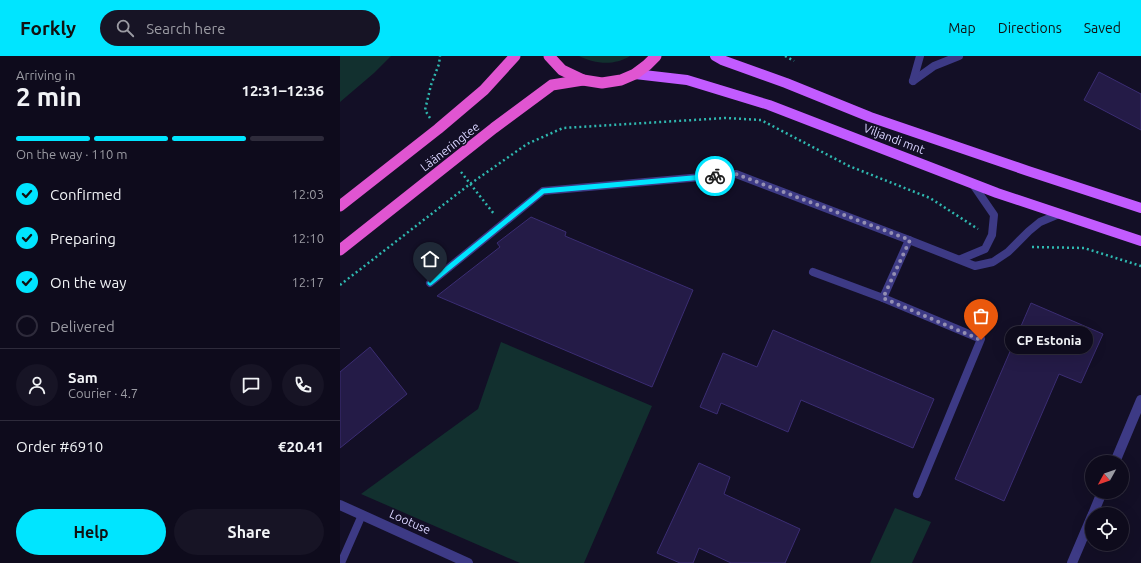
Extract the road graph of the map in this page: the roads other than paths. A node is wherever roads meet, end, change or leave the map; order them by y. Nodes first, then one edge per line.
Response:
1 (515, 56) edge
2 (548, 56) edge
3 (656, 56) edge
4 (715, 56) edge
5 (920, 56) edge
6 (959, 56) edge
7 (635, 74) junction
8 (583, 80) junction
9 (972, 183) junction
10 (340, 206) edge
11 (1141, 208) edge
12 (1059, 214) junction
13 (910, 240) junction
14 (1141, 241) edge
15 (340, 250) edge
16 (961, 260) junction
17 (813, 272) dead end
18 (430, 283) dead end
19 (883, 298) junction
20 (1141, 400) edge
21 (1118, 455) edge
22 (917, 494) dead end
23 (340, 505) edge
24 (362, 515) junction
25 (1085, 532) edge
26 (341, 563) edge
27 (468, 563) edge
28 (1072, 563) edge

1 - 10 highway, Lääneringtee
2 - 8 highway, Lääneringtee
3 - 7 highway, Lääneringtee
4 - 11 main road, Viljandi mnt
5 - 6 lane
7 - 8 highway, Lääneringtee
7 - 9 main road, Viljandi mnt
8 - 15 highway, Lääneringtee
9 - 12 main road, Viljandi mnt
9 - 16 lane
12 - 14 main road, Viljandi mnt
12 - 16 lane
13 - 16 lane
13 - 18 lane
13 - 19 lane
17 - 19 lane
19 - 22 lane
20 - 21 street
23 - 24 street, Lootuse
24 - 26 lane
24 - 27 street, Lootuse
25 - 28 street

